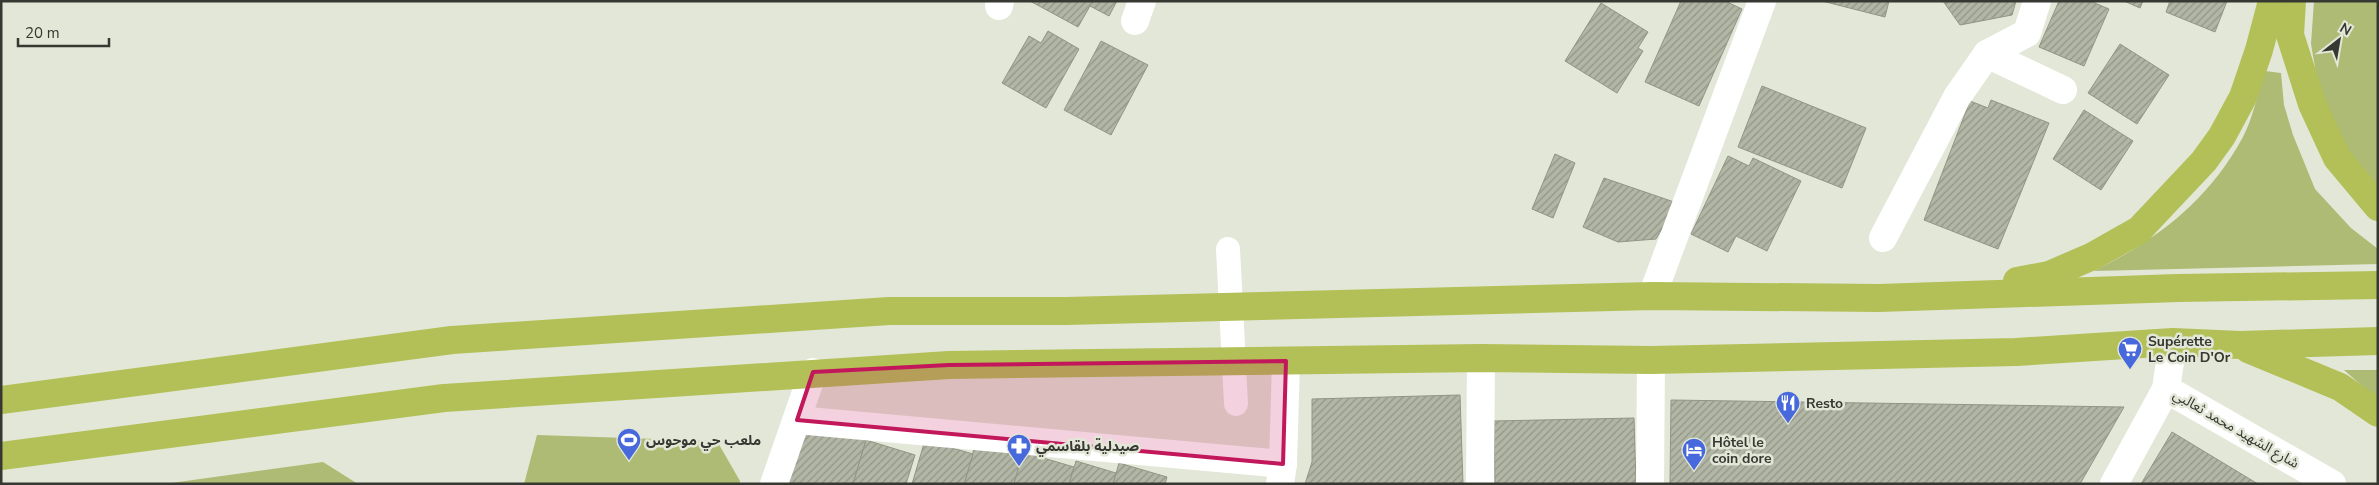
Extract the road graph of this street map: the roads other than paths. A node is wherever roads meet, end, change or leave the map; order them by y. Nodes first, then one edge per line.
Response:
1 (1762, 1) edge
2 (2038, 1) edge
3 (2272, 1) edge
4 (2292, 1) edge
5 (1987, 54) junction
6 (2063, 90) dead end
7 (2378, 208) edge
8 (1883, 238) dead end
9 (1228, 249) dead end
10 (2378, 285) edge
11 (1652, 296) junction
12 (1879, 298) junction
13 (2378, 341) edge
14 (2173, 342) junction
15 (2240, 345) junction
16 (1481, 358) junction
17 (1286, 360) junction
18 (1652, 360) junction
19 (813, 372) junction
20 (2166, 389) junction
21 (1, 400) edge
22 (1236, 404) dead end
23 (2378, 413) edge
24 (797, 420) junction
25 (1, 456) edge
26 (1281, 474) edge
27 (774, 484) edge
28 (1480, 484) edge
29 (1650, 484) edge
30 (2114, 484) edge
31 (2332, 484) edge

1 - 11 street
2 - 5 street
3 - 12 highway
4 - 7 highway
5 - 6 street
5 - 8 street
9 - 22 street
10 - 12 highway
11 - 12 highway
11 - 21 highway
13 - 15 highway
14 - 15 highway
14 - 18 highway
14 - 20 street
15 - 23 highway
16 - 17 highway
16 - 18 highway
16 - 28 street
17 - 19 highway
17 - 26 street
18 - 29 street
19 - 24 street
19 - 25 highway
20 - 30 street
20 - 31 street, شارع الشهيد محمد ثعالبي
24 - 26 street
24 - 27 street

